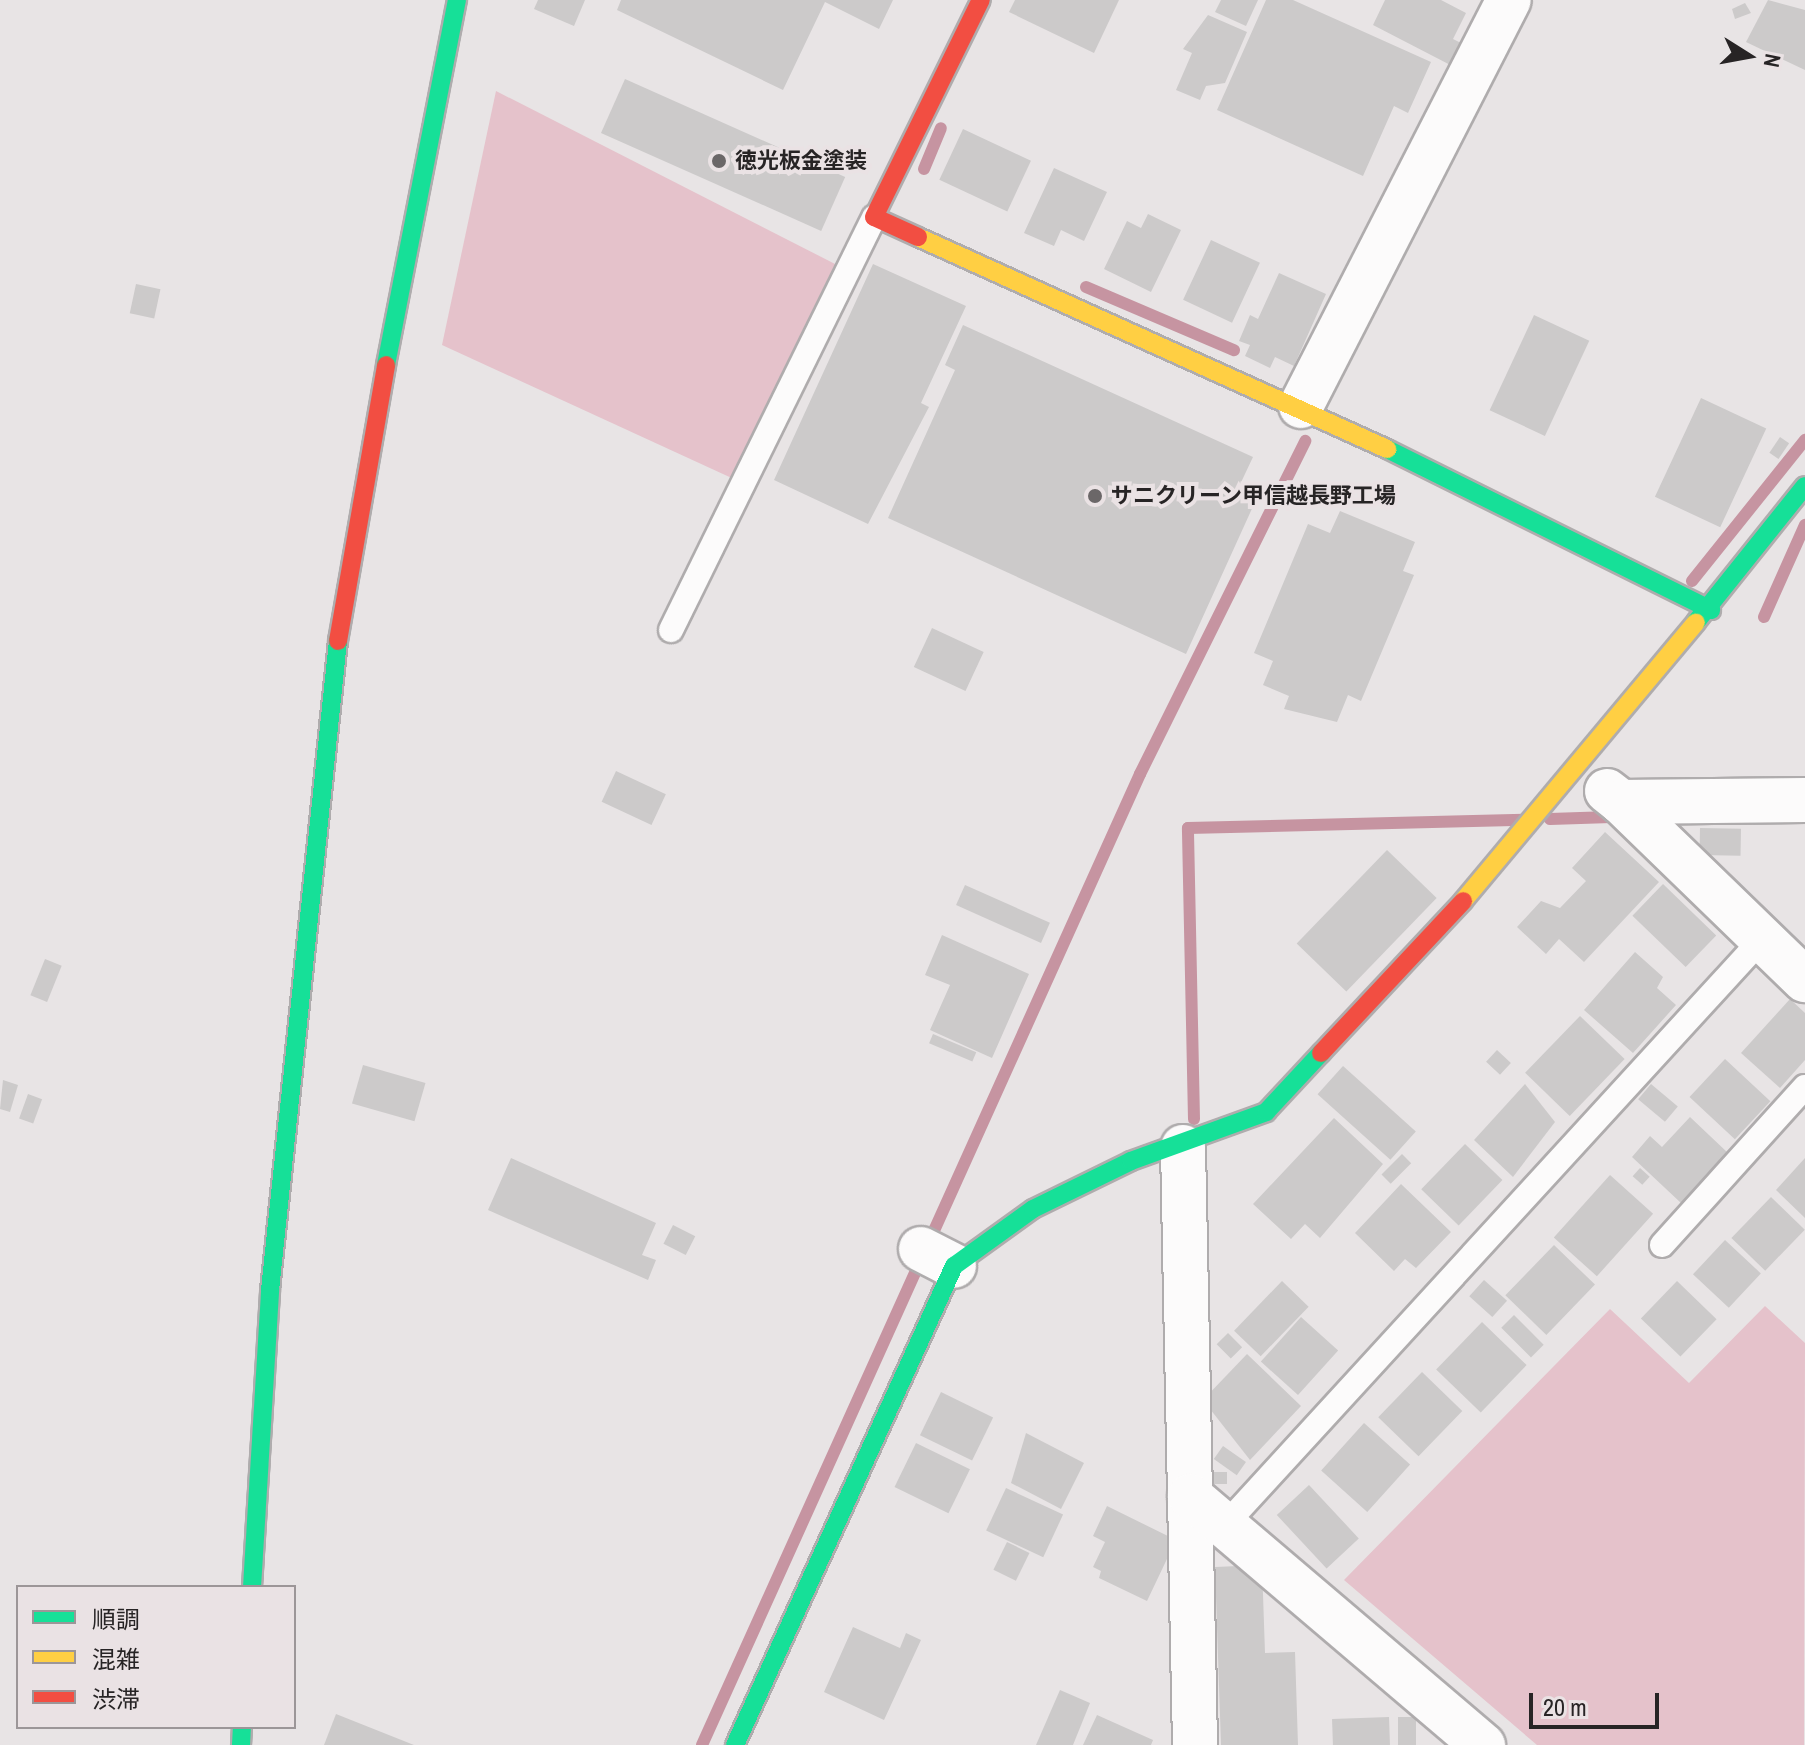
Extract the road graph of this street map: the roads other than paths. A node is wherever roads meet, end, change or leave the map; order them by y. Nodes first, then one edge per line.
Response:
1 (457, 0) edge
2 (981, 0) edge
3 (1509, 0) edge
4 (874, 217) junction
5 (1301, 406) junction
6 (1805, 486) edge
7 (1711, 610) junction
8 (671, 630) dead end
9 (1577, 767) junction
10 (1805, 800) edge
11 (1621, 802) junction
12 (1762, 939) junction
13 (1805, 980) edge
14 (1805, 1087) edge
15 (1183, 1147) junction
16 (1662, 1245) dead end
17 (1190, 1496) junction
18 (1225, 1525) junction
19 (252, 1585) edge
20 (735, 1745) edge
21 (1195, 1745) edge
22 (1483, 1745) edge

1 - 19 street
2 - 4 street
3 - 5 street
4 - 5 street
4 - 8 lane
5 - 7 street
6 - 7 street
7 - 9 street
9 - 11 street
9 - 15 street
10 - 11 street
11 - 12 street
12 - 13 street
12 - 18 lane
14 - 16 lane
15 - 17 street
15 - 20 street
17 - 18 street
17 - 21 street
18 - 22 street

